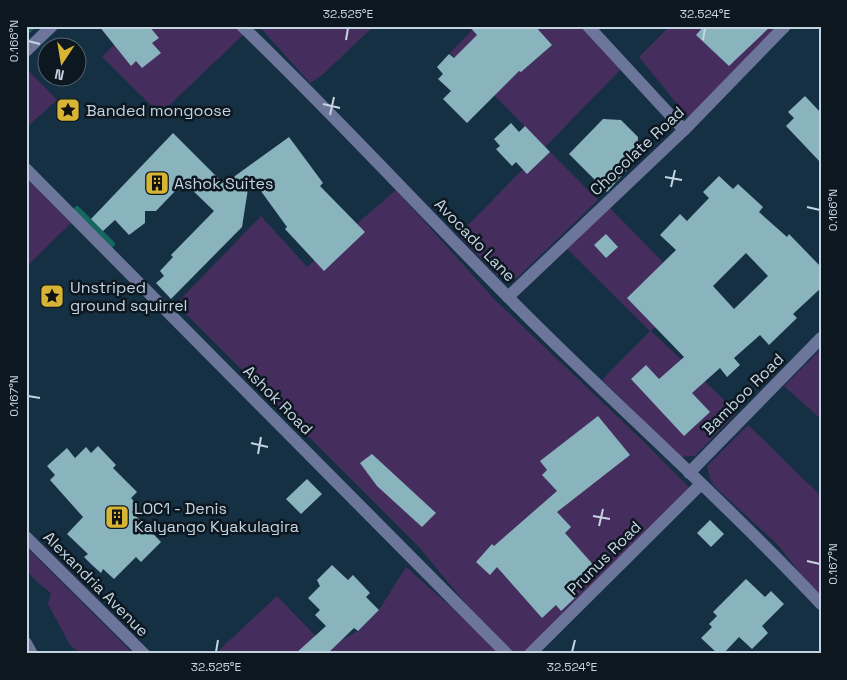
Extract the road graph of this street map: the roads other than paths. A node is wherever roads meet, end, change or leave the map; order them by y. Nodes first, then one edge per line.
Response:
1 (52, 26) edge
2 (242, 26) edge
3 (588, 26) edge
4 (785, 26) edge
5 (26, 50) edge
6 (684, 130) junction
7 (26, 169) edge
8 (508, 297) junction
9 (821, 338) edge
10 (689, 472) junction
11 (701, 484) junction
12 (26, 538) edge
13 (821, 604) edge
14 (26, 643) edge
15 (32, 654) edge
16 (144, 654) edge
17 (507, 654) edge
18 (530, 654) edge

1 - 5 street
2 - 8 street, Avocado Lane
3 - 6 street
4 - 6 street, Chocolate Road
6 - 8 street, Chocolate Road
7 - 17 street, Ashok Road
8 - 10 street, Avocado Lane
9 - 10 street, Bamboo Road
10 - 11 street, Avocado Lane
11 - 13 street, Avocado Lane
11 - 18 street, Prunus Road
12 - 16 street, Alexandria Avenue
14 - 15 street

